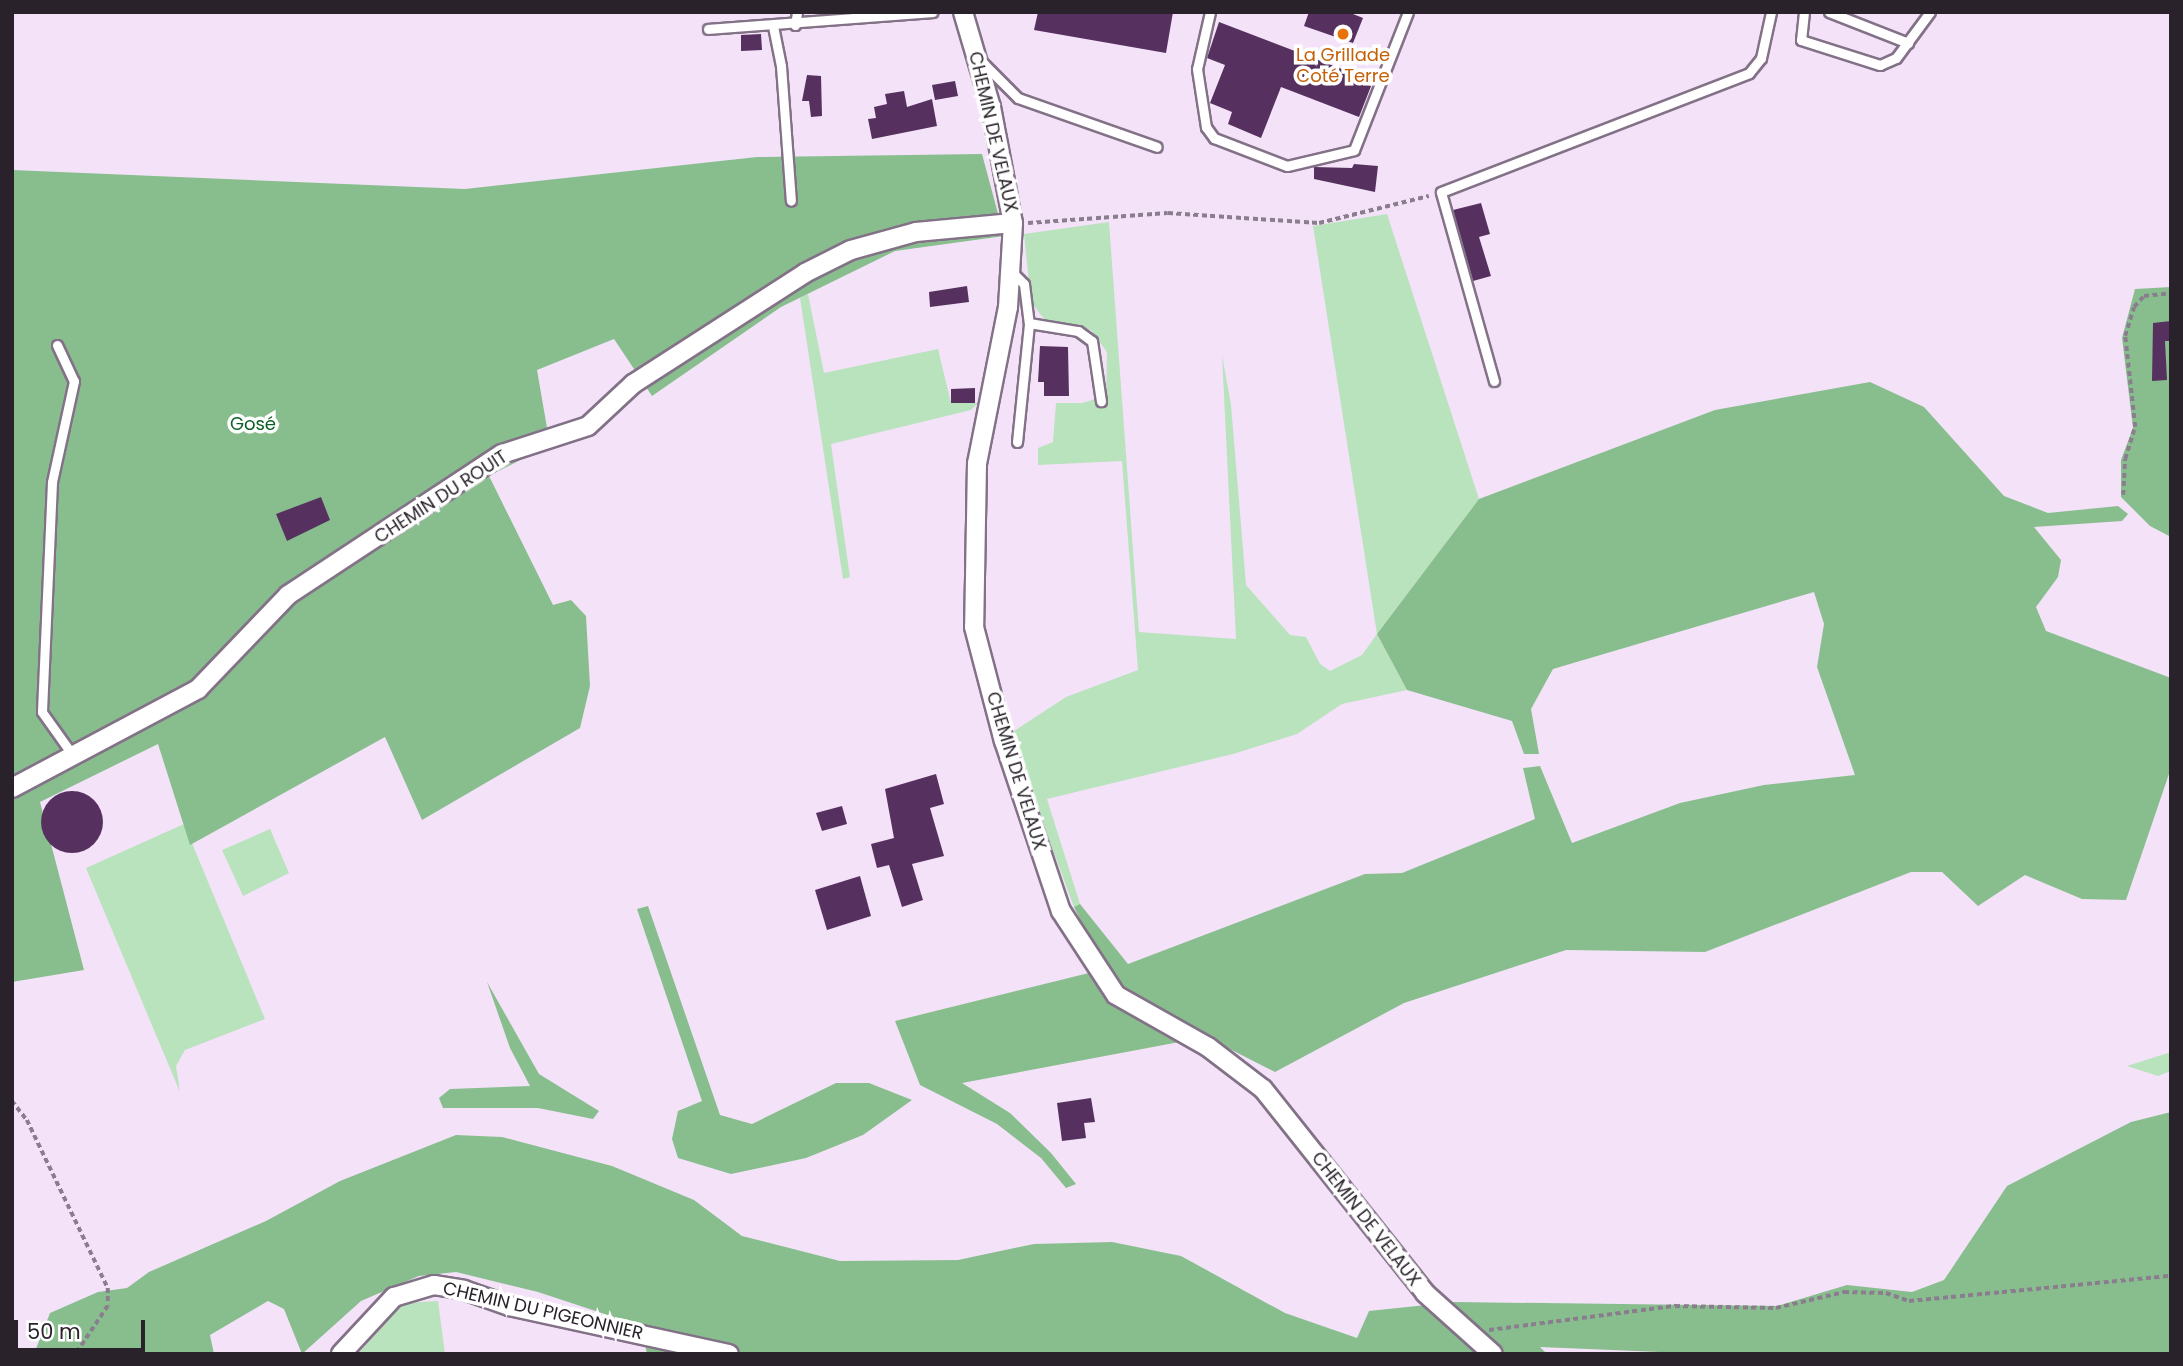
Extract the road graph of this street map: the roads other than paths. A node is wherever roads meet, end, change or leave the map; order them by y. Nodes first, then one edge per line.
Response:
1 (797, 12) edge
2 (932, 12) edge
3 (963, 12) edge
4 (1210, 12) edge
5 (1408, 12) edge
6 (1771, 12) edge
7 (1804, 12) edge
8 (1829, 12) edge
9 (1930, 12) edge
10 (795, 25) junction
11 (773, 26) junction
12 (708, 29) dead end
13 (1908, 43) junction
14 (977, 57) junction
15 (1157, 147) dead end
16 (791, 201) dead end
17 (1013, 223) junction
18 (1010, 271) junction
19 (1029, 323) junction
20 (57, 345) dead end
21 (1494, 381) dead end
22 (1101, 401) dead end
23 (1017, 442) dead end
24 (72, 754) junction
25 (12, 788) edge
26 (341, 1354) edge
27 (729, 1354) edge
28 (1493, 1354) edge

1 - 10 lane
2 - 10 lane
3 - 14 street, CHEMIN DE VELAUX
4 - 5 lane
6 - 21 lane
7 - 13 lane
8 - 13 lane
9 - 13 lane
10 - 11 lane
11 - 12 lane
11 - 16 lane
14 - 15 lane
14 - 17 street, CHEMIN DE VELAUX
17 - 18 street, CHEMIN DE VELAUX
17 - 24 street, CHEMIN DU ROUIT
18 - 19 lane
18 - 28 street, CHEMIN DE VELAUX
19 - 22 lane
19 - 23 lane
20 - 24 lane
24 - 25 street, CHEMIN DU ROUIT
26 - 27 street, CHEMIN DU PIGEONNIER

